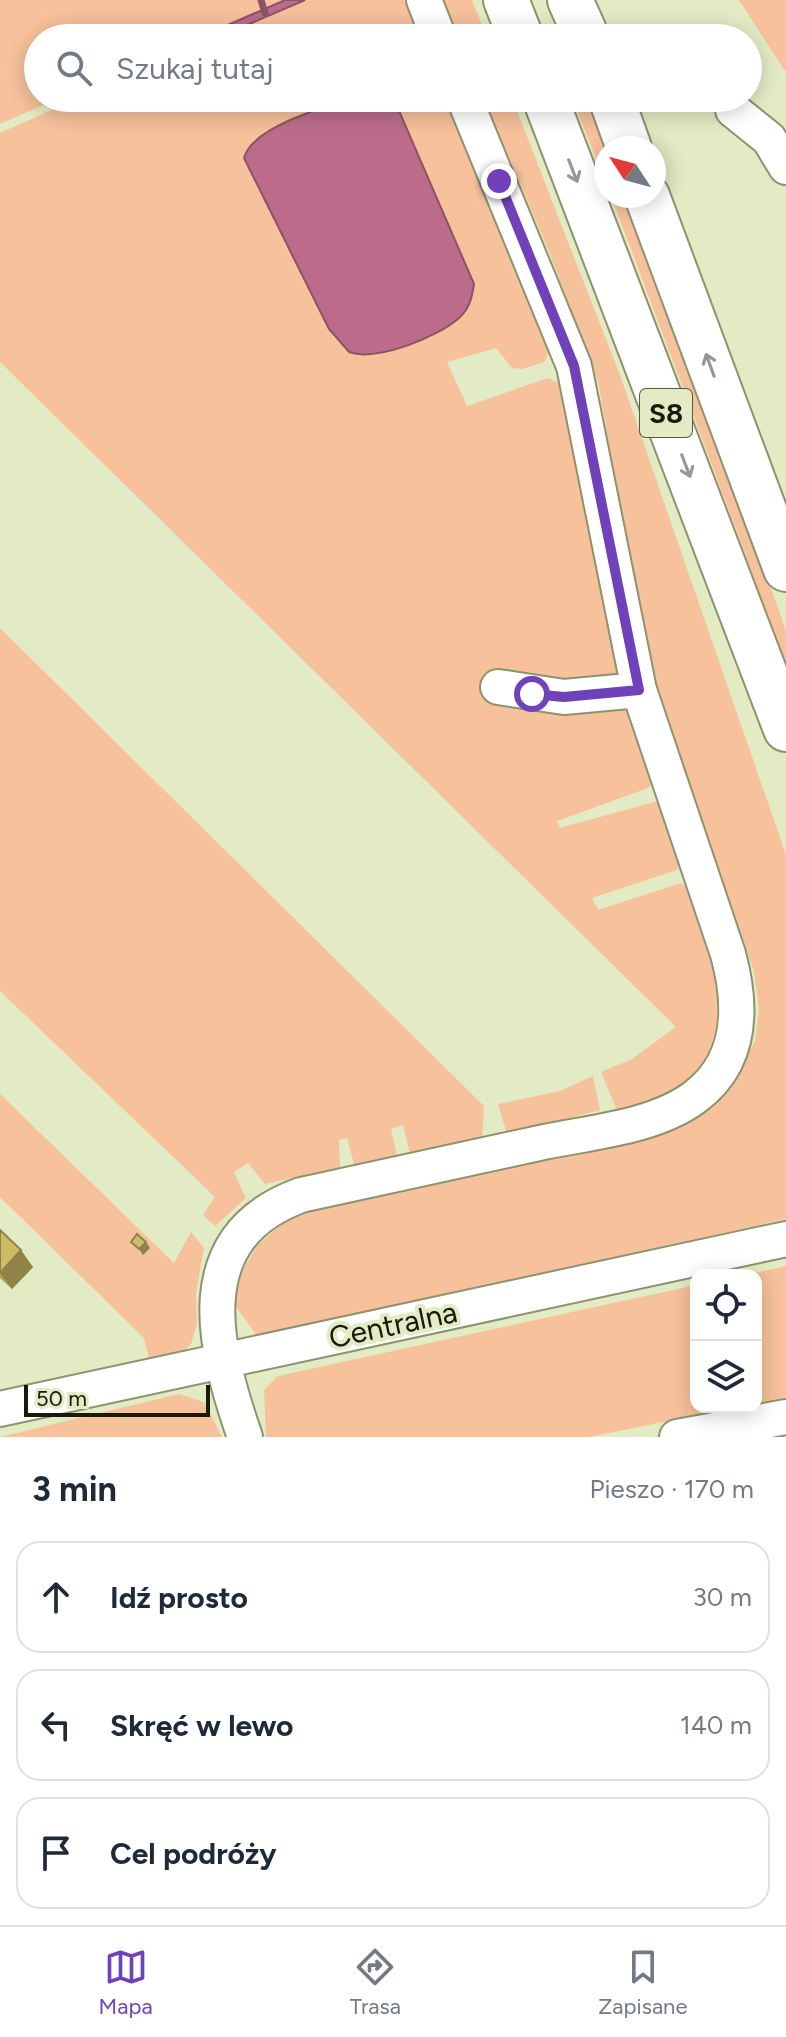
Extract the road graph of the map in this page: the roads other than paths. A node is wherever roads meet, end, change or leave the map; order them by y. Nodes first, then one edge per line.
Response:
1 (424, 0) edge
2 (570, 0) edge
3 (433, 24) edge
4 (581, 24) edge
5 (470, 112) edge
6 (550, 112) edge
7 (616, 112) edge
8 (735, 112) edge
9 (625, 136) edge
10 (786, 167) edge
11 (651, 208) edge
12 (786, 569) edge
13 (498, 687) dead end
14 (639, 690) junction
15 (786, 729) edge
16 (786, 1239) edge
17 (223, 1363) junction
18 (0, 1409) edge
19 (786, 1417) edge
20 (245, 1437) edge
21 (677, 1437) edge

1 - 3 street
2 - 4 highway
5 - 14 street
6 -> 15 highway, S8
7 - 9 highway
8 - 10 street
12 -> 11 highway, S8
13 - 14 street
14 - 17 street
16 - 17 street, Centralna
17 - 18 street, Centralna
17 - 20 street
19 - 21 street

